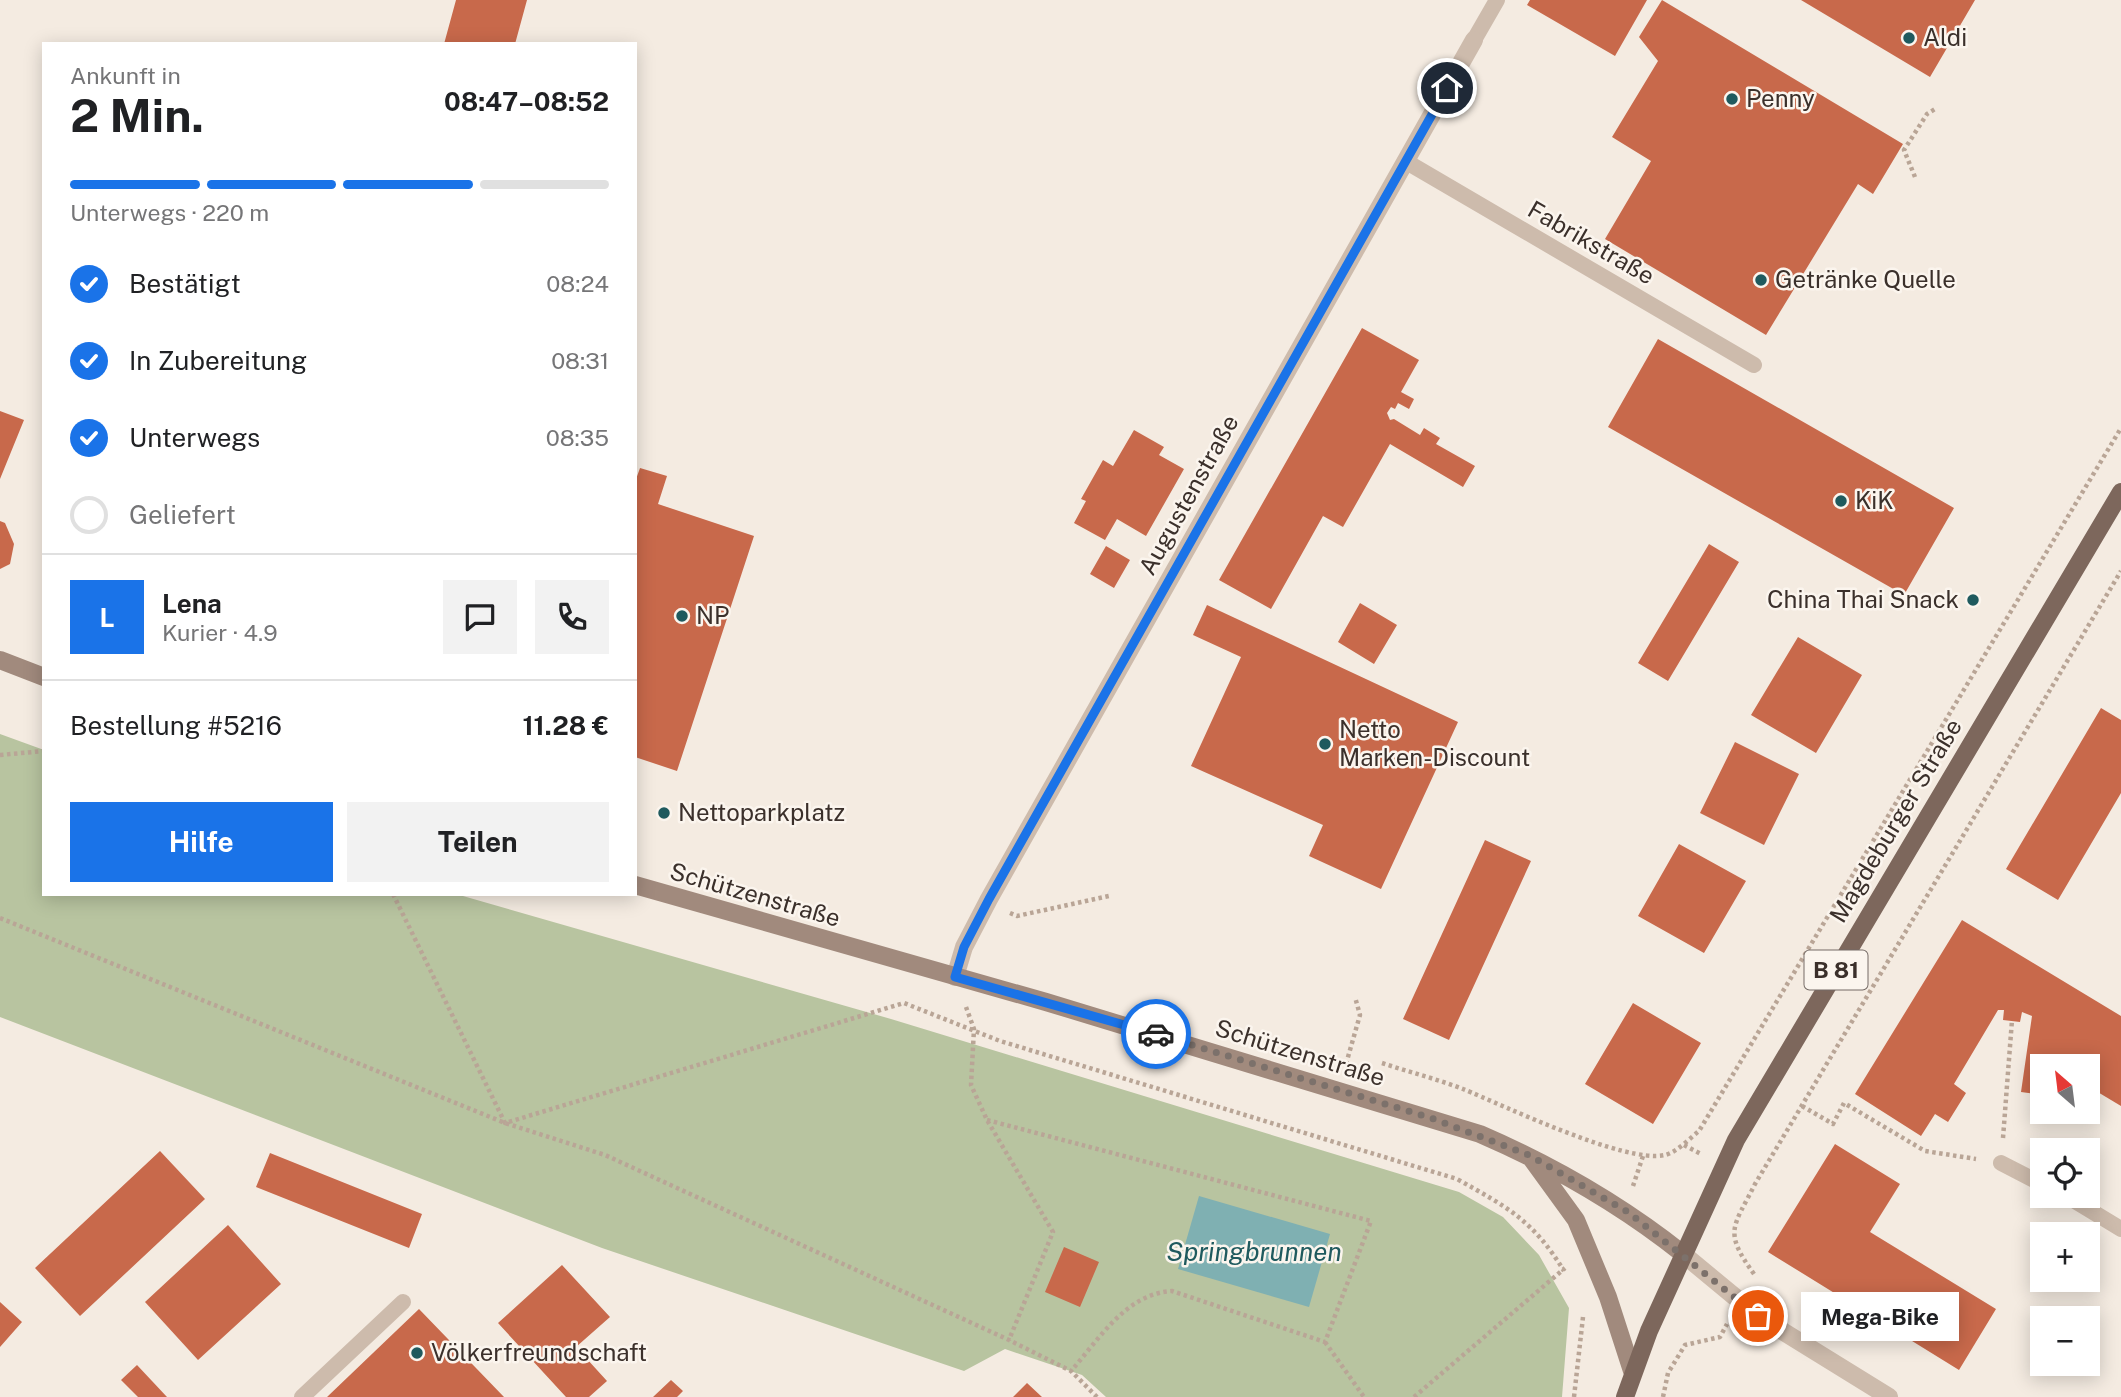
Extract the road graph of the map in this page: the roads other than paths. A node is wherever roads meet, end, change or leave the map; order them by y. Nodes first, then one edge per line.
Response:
1 (1497, 0) edge
2 (1474, 40) joint
3 (1405, 160) junction
4 (1754, 365) dead end
5 (2121, 492) edge
6 (0, 660) edge
7 (42, 676) edge
8 (637, 886) edge
9 (955, 977) junction
10 (1529, 1155) junction
11 (2001, 1163) road end
12 (2030, 1178) edge
13 (2086, 1208) edge
14 (2121, 1229) edge
15 (1683, 1254) junction
16 (403, 1302) dead end
17 (1632, 1371) junction
18 (302, 1397) edge
19 (1625, 1397) edge
20 (1889, 1397) edge

1 - 2 lane
2 - 3 street, Augustenstraße
3 - 4 lane, Fabrikstraße
3 - 9 street, Augustenstraße
5 - 15 main road, Magdeburger Straße / B 81
6 - 7 main road
8 - 9 main road, Schützenstraße
9 - 10 main road, Schützenstraße
10 - 15 main road, Schützenstraße
10 - 17 main road
11 - 12 lane
13 - 14 lane
15 - 17 main road, B 81
15 - 20 street
16 - 18 lane
17 - 19 main road, B 81

